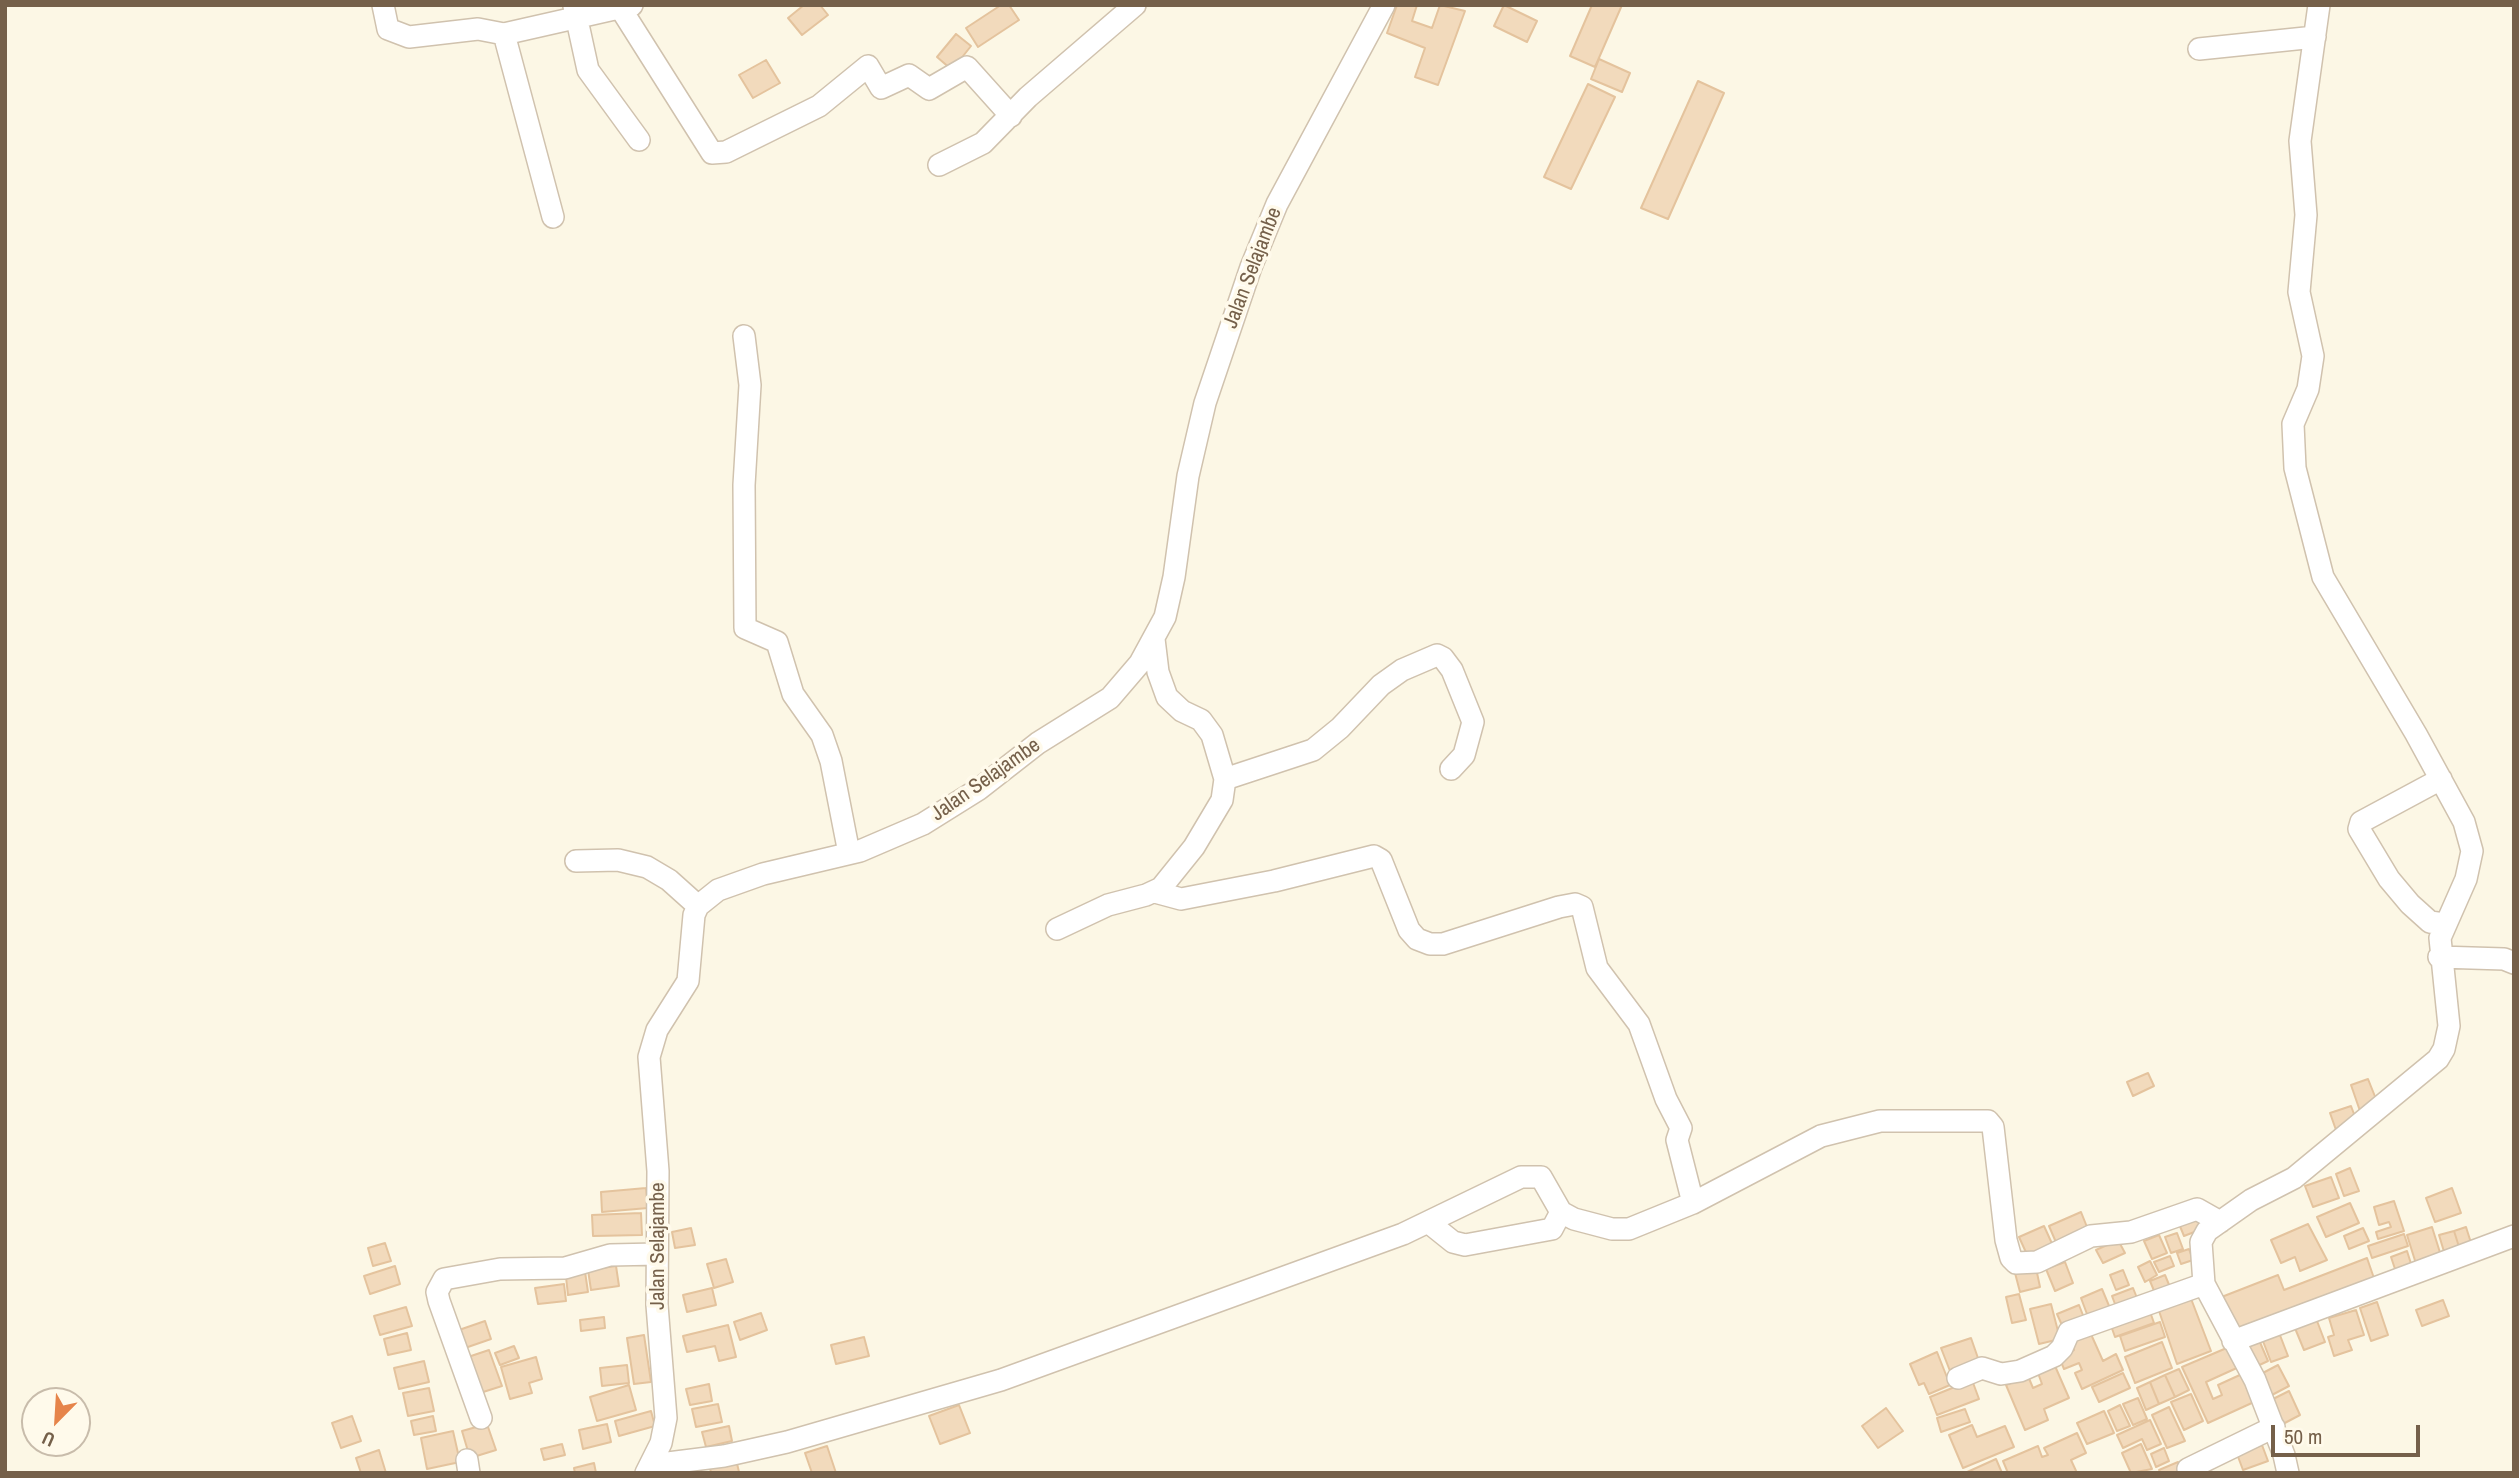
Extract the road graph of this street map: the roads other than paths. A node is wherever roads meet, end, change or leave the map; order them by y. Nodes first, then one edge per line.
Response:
1 (383, 5) edge
2 (1135, 5) edge
3 (1384, 5) edge
4 (2319, 5) edge
5 (627, 7) edge
6 (576, 12) edge
7 (504, 34) junction
8 (2315, 37) junction
9 (2199, 49) dead end
10 (1011, 116) junction
11 (639, 140) dead end
12 (939, 165) dead end
13 (553, 216) dead end
14 (744, 336) dead end
15 (1154, 639) junction
16 (1451, 769) dead end
17 (1225, 779) junction
18 (2441, 779) junction
19 (849, 853) junction
20 (576, 860) dead end
21 (1155, 892) junction
22 (698, 906) junction
23 (2444, 924) junction
24 (1057, 929) dead end
25 (2440, 957) junction
26 (2514, 963) edge
27 (1693, 1203) junction
28 (1561, 1212) junction
29 (1428, 1222) junction
30 (2220, 1222) junction
31 (2514, 1236) edge
32 (657, 1254) junction
33 (2204, 1284) junction
34 (2233, 1342) junction
35 (1958, 1378) dead end
36 (481, 1418) dead end
37 (2274, 1427) junction
38 (649, 1469) edge
39 (2188, 1469) dead end
40 (2288, 1473) edge

1 - 7 street
2 - 10 street
3 - 15 street, Jalan Selajambe
4 - 8 street
5 - 6 street
5 - 10 street
6 - 7 street
6 - 11 street
7 - 13 street
8 - 9 street
8 - 18 street
10 - 12 street
14 - 19 street
15 - 17 street
15 - 19 street, Jalan Selajambe
16 - 17 street
17 - 21 street
18 - 23 street
18 - 23 street
19 - 22 street, Jalan Selajambe
20 - 22 street
21 - 24 street
21 - 27 street
22 - 32 street, Jalan Selajambe
23 - 25 street
25 - 26 street
25 - 30 street
27 - 28 street
27 - 30 street
28 - 29 street
28 - 29 street
29 - 38 street
30 - 33 street
31 - 34 street
32 - 36 street
32 - 38 street, Jalan Selajambe
33 - 34 street
33 - 35 street
34 - 37 street
37 - 39 street
37 - 40 street

